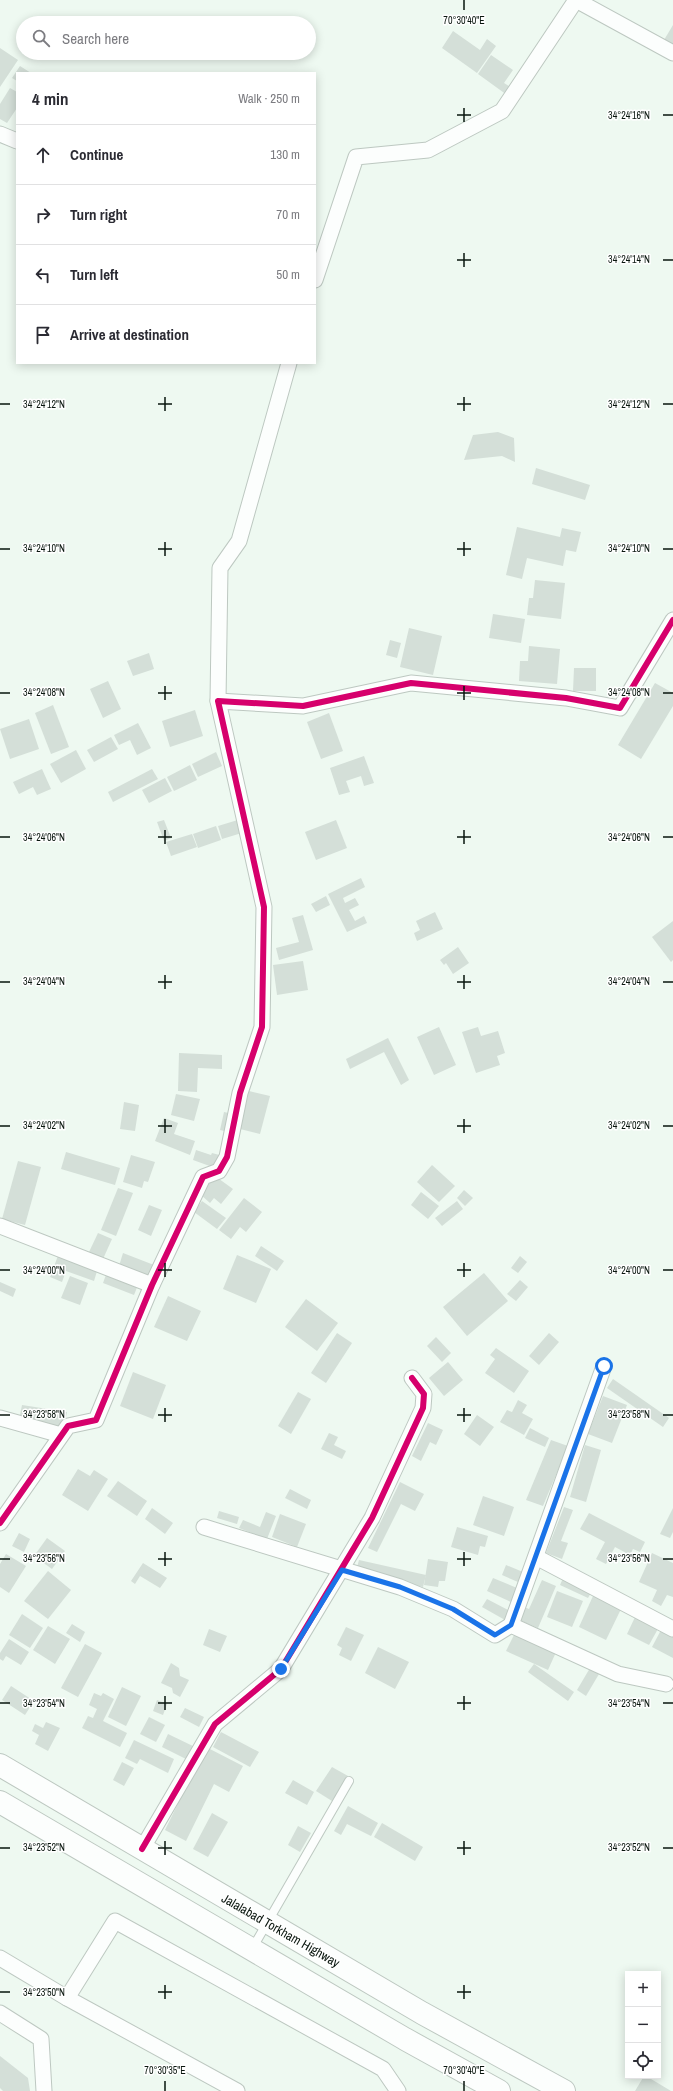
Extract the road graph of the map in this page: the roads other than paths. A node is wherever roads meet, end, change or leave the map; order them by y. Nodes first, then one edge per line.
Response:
1 (576, 0) edge
2 (673, 53) edge
3 (0, 134) edge
4 (16, 141) edge
5 (316, 277) edge
6 (289, 364) edge
7 (673, 620) edge
8 (218, 701) junction
9 (0, 1226) edge
10 (152, 1285) junction
11 (604, 1366) dead end
12 (412, 1378) dead end
13 (0, 1418) edge
14 (62, 1435) junction
15 (0, 1523) edge
16 (204, 1527) dead end
17 (536, 1557) junction
18 (342, 1570) junction
19 (511, 1625) junction
20 (673, 1629) edge
21 (666, 1684) dead end
22 (0, 1765) edge
23 (349, 1781) dead end
24 (0, 1802) edge
25 (142, 1849) junction
26 (267, 1923) junction
27 (252, 1950) junction
28 (0, 1958) edge
29 (67, 1998) junction
30 (0, 2013) edge
31 (44, 2091) edge
32 (237, 2091) edge
33 (398, 2091) edge
34 (499, 2091) edge
35 (564, 2091) edge

1 - 2 street
1 - 5 street
3 - 4 street
6 - 8 street
7 - 8 street
8 - 10 street
9 - 10 street
10 - 14 street
11 - 17 street
12 - 18 street
13 - 14 street
14 - 15 street
16 - 18 street
17 - 19 street
17 - 20 street
18 - 19 street
18 - 25 street
19 - 21 street
22 - 25 highway, Jalalabad Torkham Highway
23 - 26 lane
24 - 27 highway
25 - 26 highway, Jalalabad Torkham Highway
26 - 27 lane
26 - 35 highway, Jalalabad Torkham Highway
27 - 34 highway
28 - 29 street
29 - 32 street
29 - 33 street
30 - 31 street

